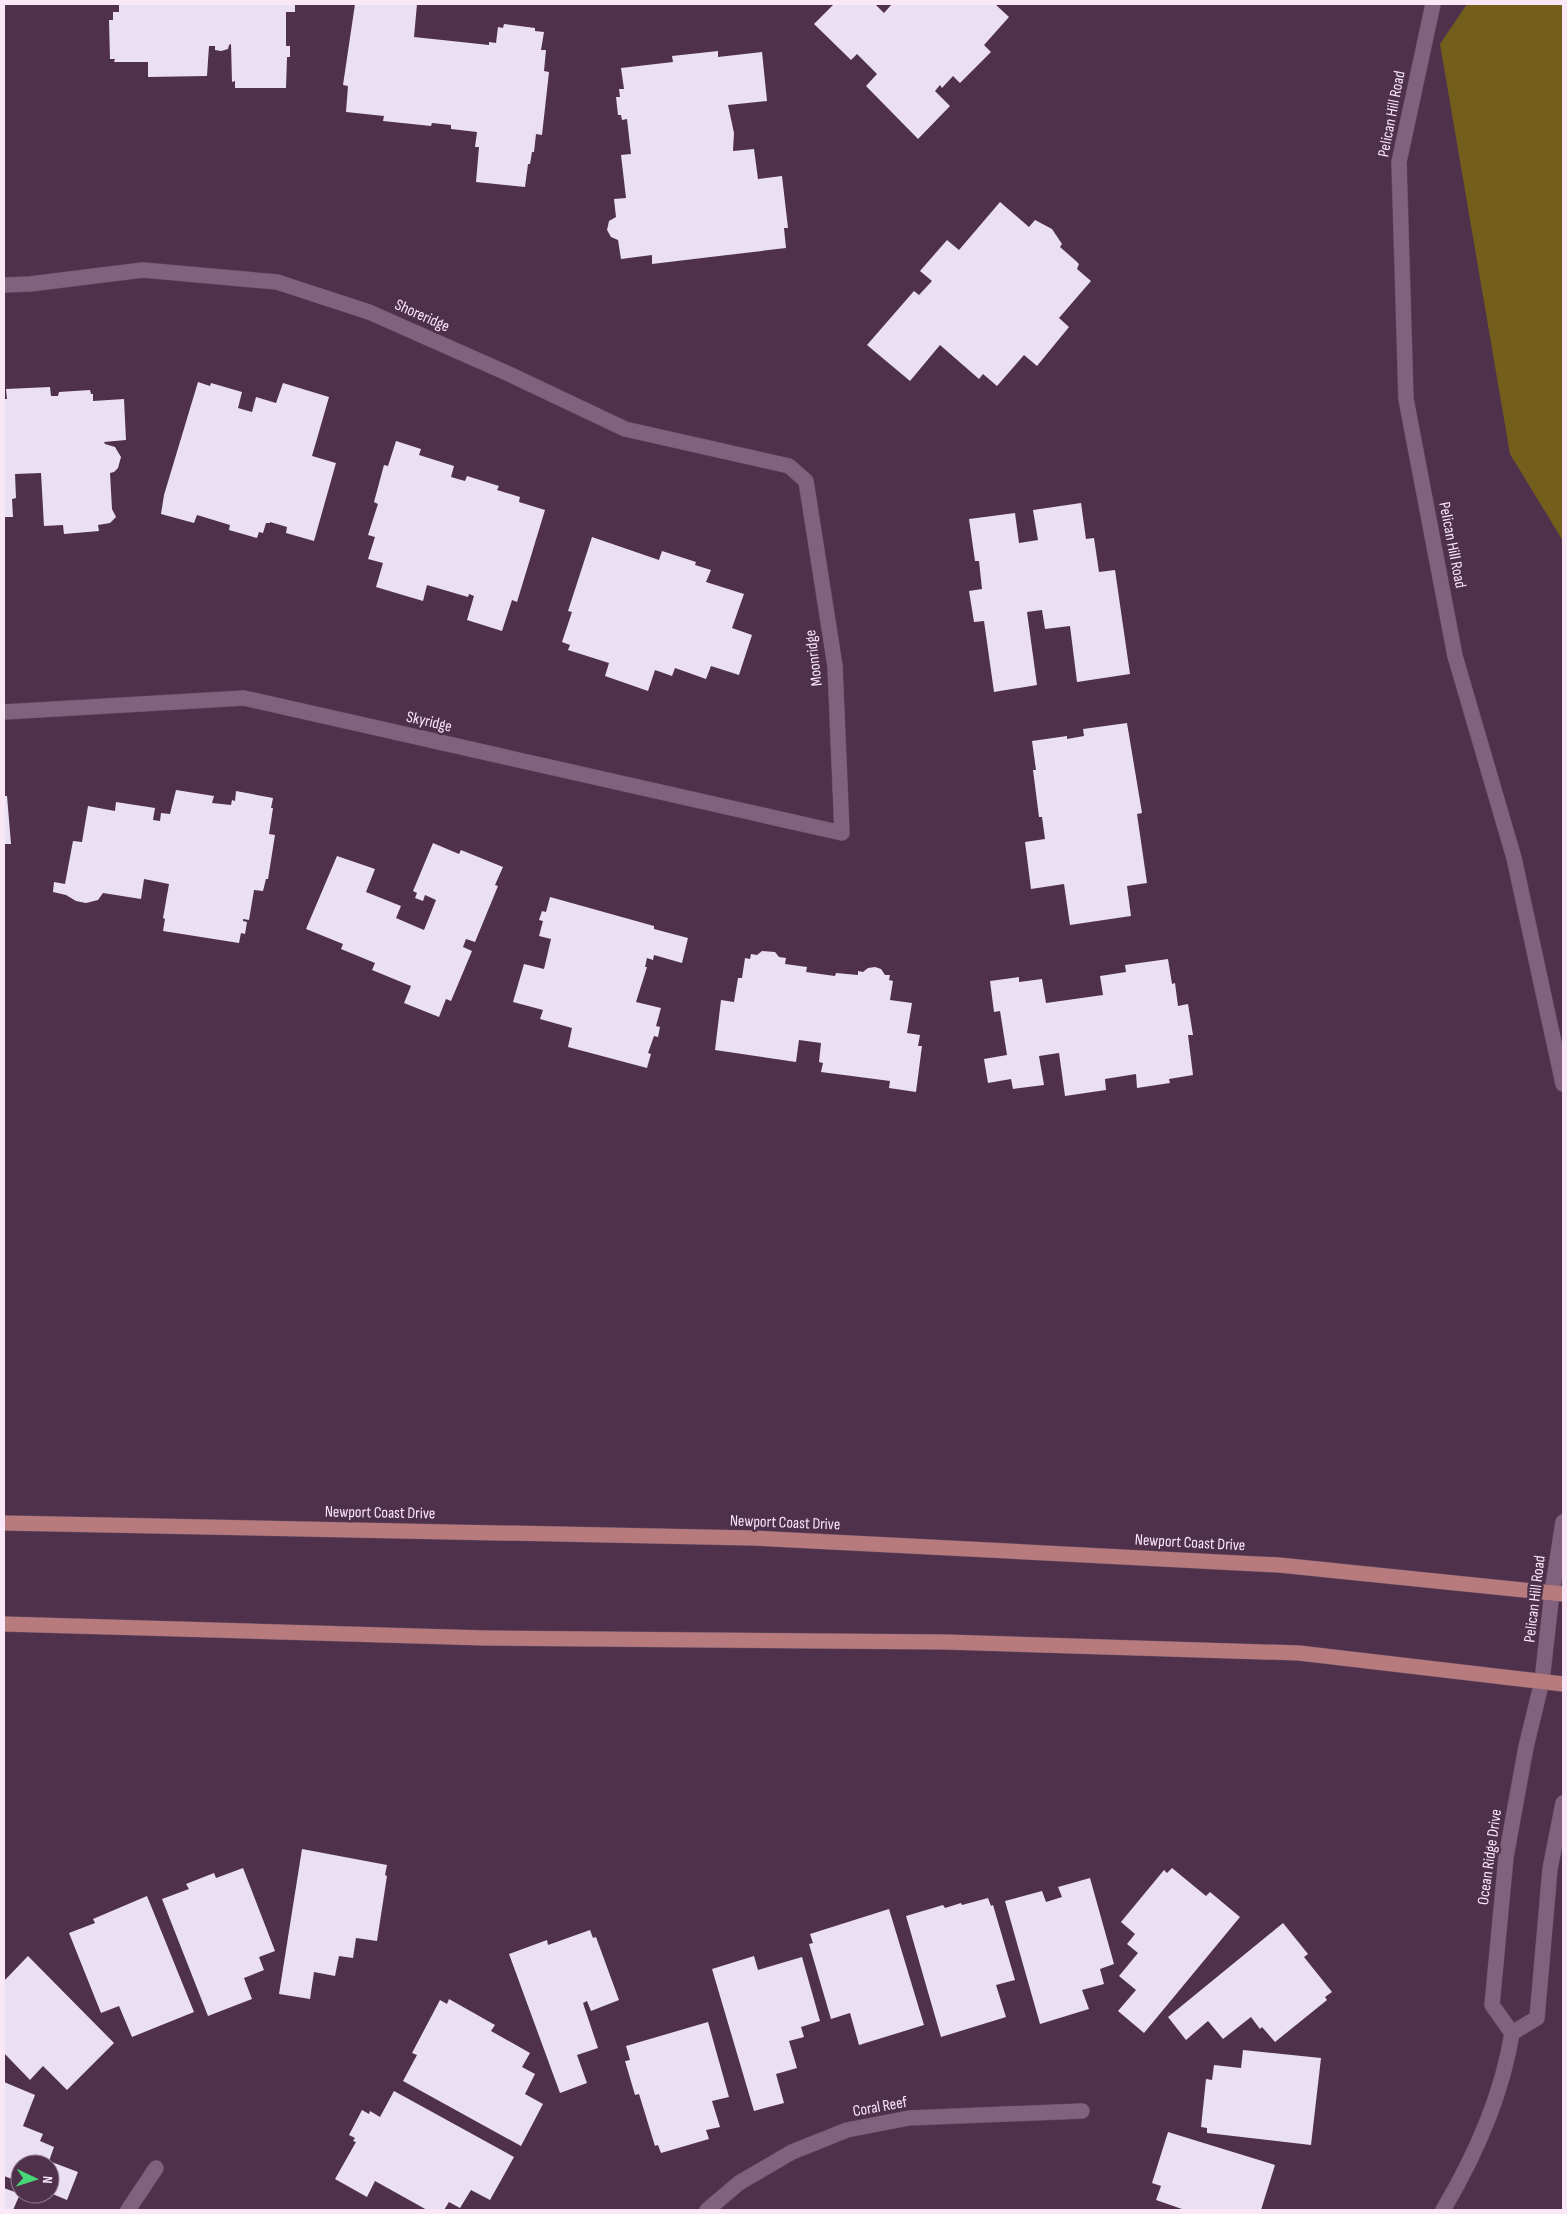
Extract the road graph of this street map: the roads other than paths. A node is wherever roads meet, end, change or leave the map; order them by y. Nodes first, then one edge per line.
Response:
1 (1433, 4) edge
2 (4, 285) edge
3 (806, 480) joint
4 (4, 712) edge
5 (842, 833) joint
6 (1563, 1084) edge
7 (1563, 1522) edge
8 (4, 1523) edge
9 (1558, 1593) edge
10 (4, 1624) edge
11 (1542, 1681) junction
12 (1563, 1684) edge
13 (1563, 1803) edge
14 (1512, 2033) junction
15 (1082, 2111) dead end
16 (156, 2168) dead end
17 (128, 2210) edge
18 (707, 2210) edge
19 (1443, 2210) edge

1 - 6 street, Pelican Hill Road
2 - 3 street, Shoreridge
3 - 5 street, Moonridge
4 - 5 street, Skyridge
7 - 9 street, Pelican Hill Road
8 - 9 main road, Newport Coast Drive
9 - 11 street, Pelican Hill Road
10 - 11 main road
11 - 12 main road
11 - 14 street, Ocean Ridge Drive
13 - 14 street
14 - 19 street
15 - 18 street, Coral Reef
16 - 17 street

